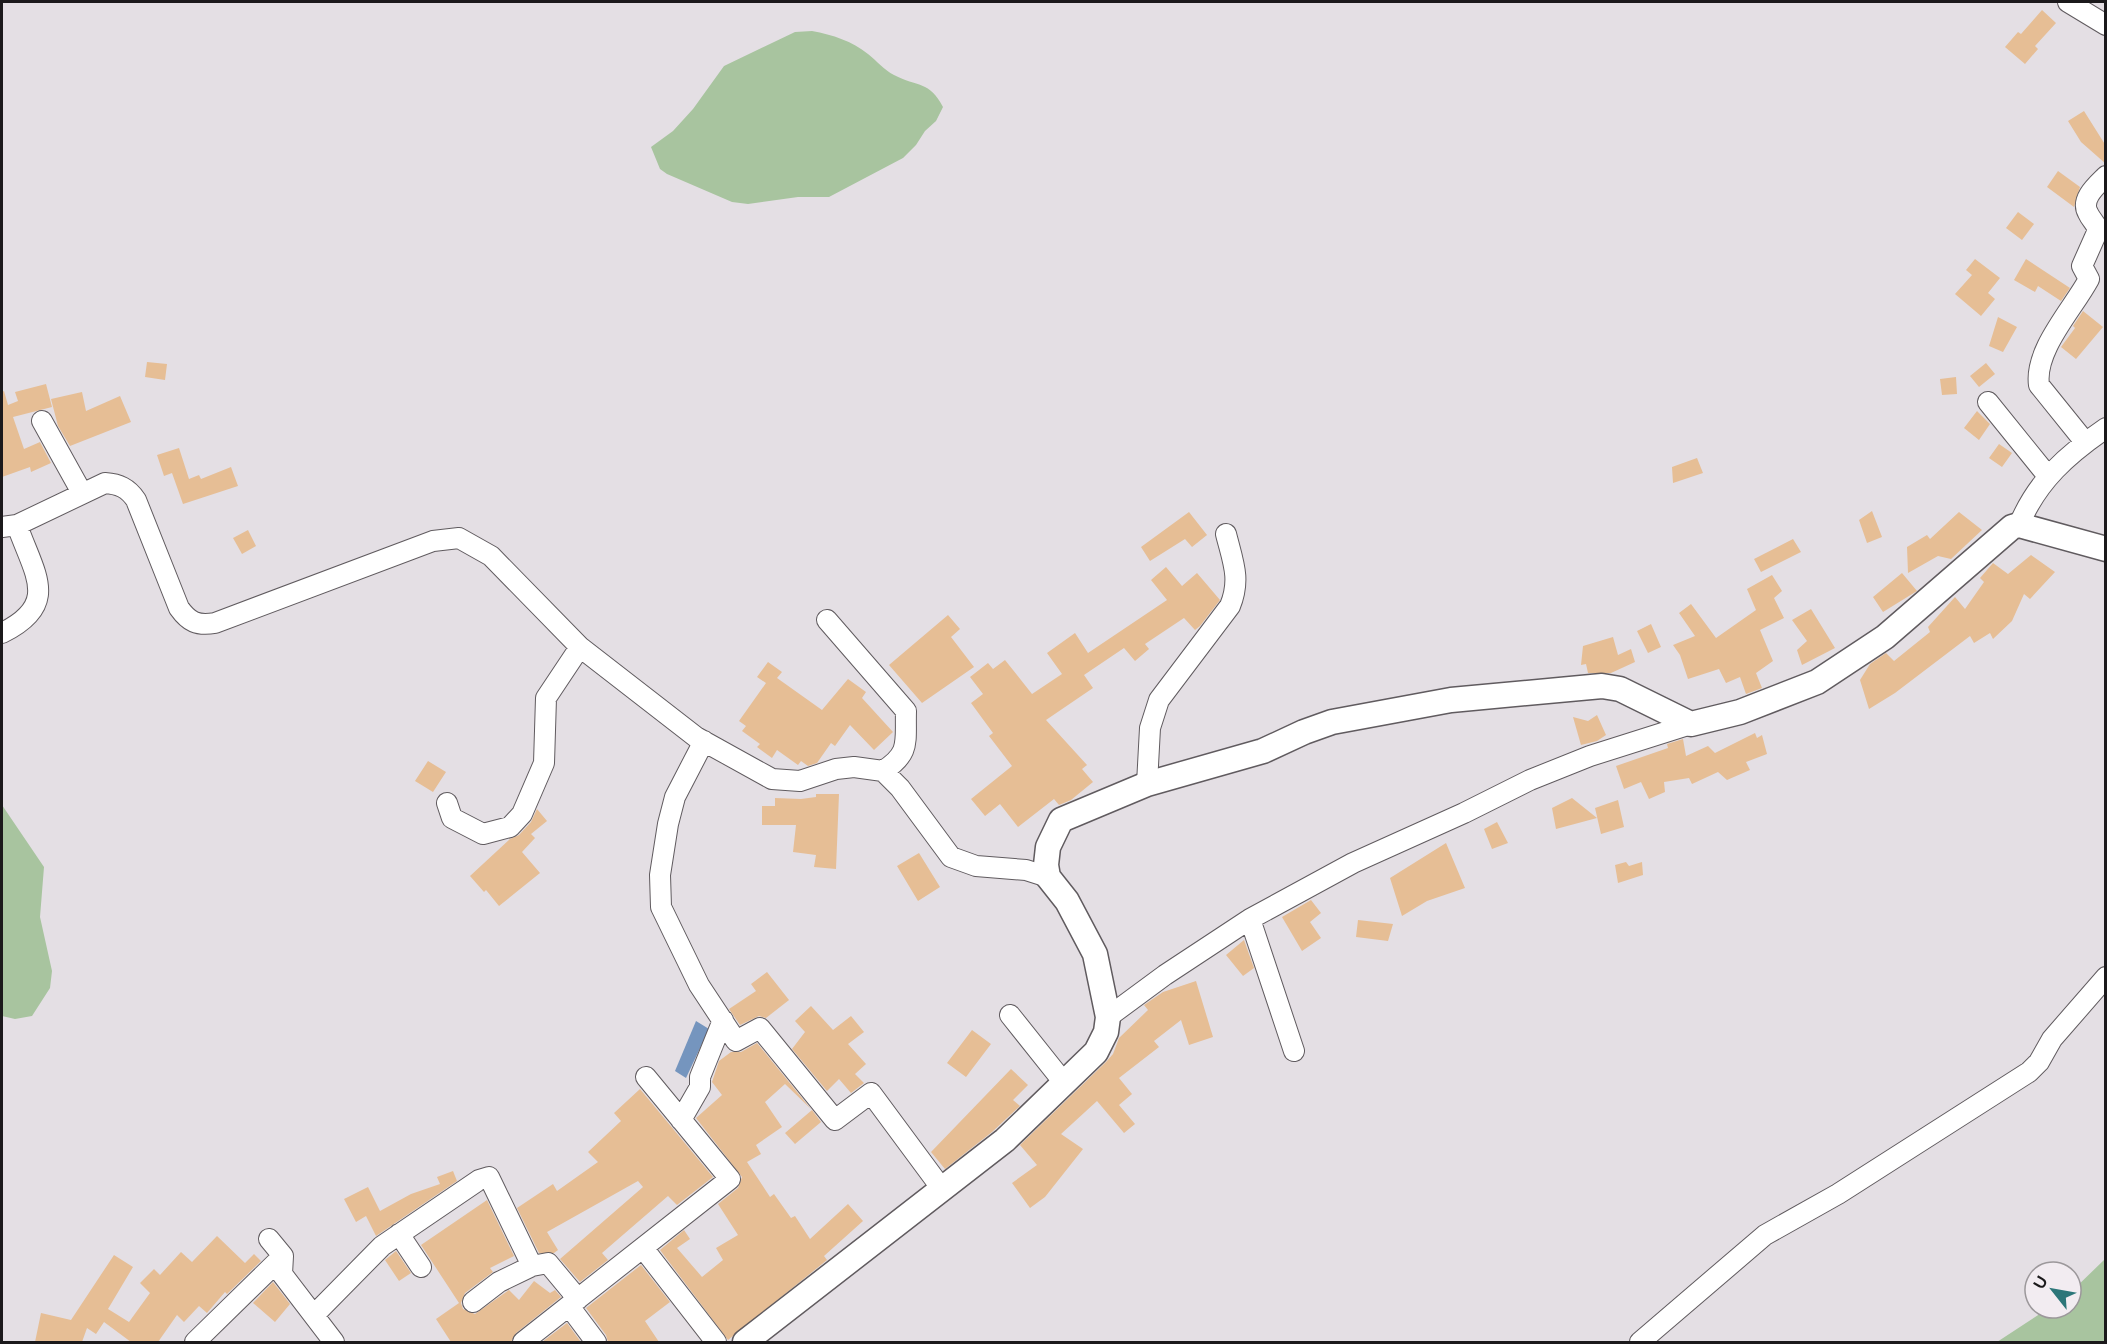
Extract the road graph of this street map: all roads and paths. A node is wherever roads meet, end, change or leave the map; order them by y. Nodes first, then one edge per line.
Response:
1 (2068, 2) edge
2 (2106, 25) edge
3 (2106, 176) edge
4 (1988, 402) dead end
5 (42, 421) dead end
6 (2106, 428) edge
7 (2085, 442) junction
8 (2047, 475) junction
9 (82, 493) junction
10 (2019, 525) junction
11 (9, 526) edge
12 (1226, 534) dead end
13 (2106, 549) edge
14 (827, 620) dead end
15 (2, 633) edge
16 (580, 647) junction
17 (1691, 724) junction
18 (704, 741) junction
19 (883, 771) junction
20 (1147, 784) junction
21 (447, 803) dead end
22 (1048, 877) junction
23 (1250, 920) junction
24 (2106, 977) edge
25 (1010, 1015) dead end
26 (1108, 1017) junction
27 (723, 1020) junction
28 (1294, 1052) dead end
29 (646, 1077) dead end
30 (1065, 1084) junction
31 (681, 1120) junction
32 (942, 1190) junction
33 (399, 1234) junction
34 (269, 1239) dead end
35 (643, 1248) junction
36 (283, 1256) junction
37 (532, 1266) junction
38 (421, 1267) dead end
39 (473, 1302) dead end
40 (574, 1302) junction
41 (315, 1314) junction
42 (195, 1342) edge
43 (334, 1342) edge
44 (523, 1342) edge
45 (596, 1342) edge
46 (716, 1342) edge
47 (745, 1342) edge
48 (1640, 1342) edge

1 - 2 street
3 - 7 street
4 - 8 street
5 - 9 street
6 - 7 street
7 - 8 street
8 - 10 street
9 - 11 street
9 - 16 street
10 - 13 street
10 - 17 street
11 - 15 street
12 - 20 street
14 - 19 street
16 - 18 street
16 - 21 street
17 - 20 street
17 - 23 street
18 - 19 street
18 - 27 street
19 - 22 street
20 - 22 street
22 - 26 street
23 - 26 street
23 - 28 street
24 - 48 street
25 - 30 street
26 - 30 street
27 - 31 street
27 - 32 street
29 - 31 street
30 - 32 street
31 - 35 street
32 - 47 street
33 - 37 street
33 - 38 street
33 - 41 street
34 - 36 street
35 - 40 street
35 - 46 street
36 - 41 street
36 - 42 street
37 - 39 street
37 - 40 street
40 - 44 street
40 - 45 street
41 - 43 street

